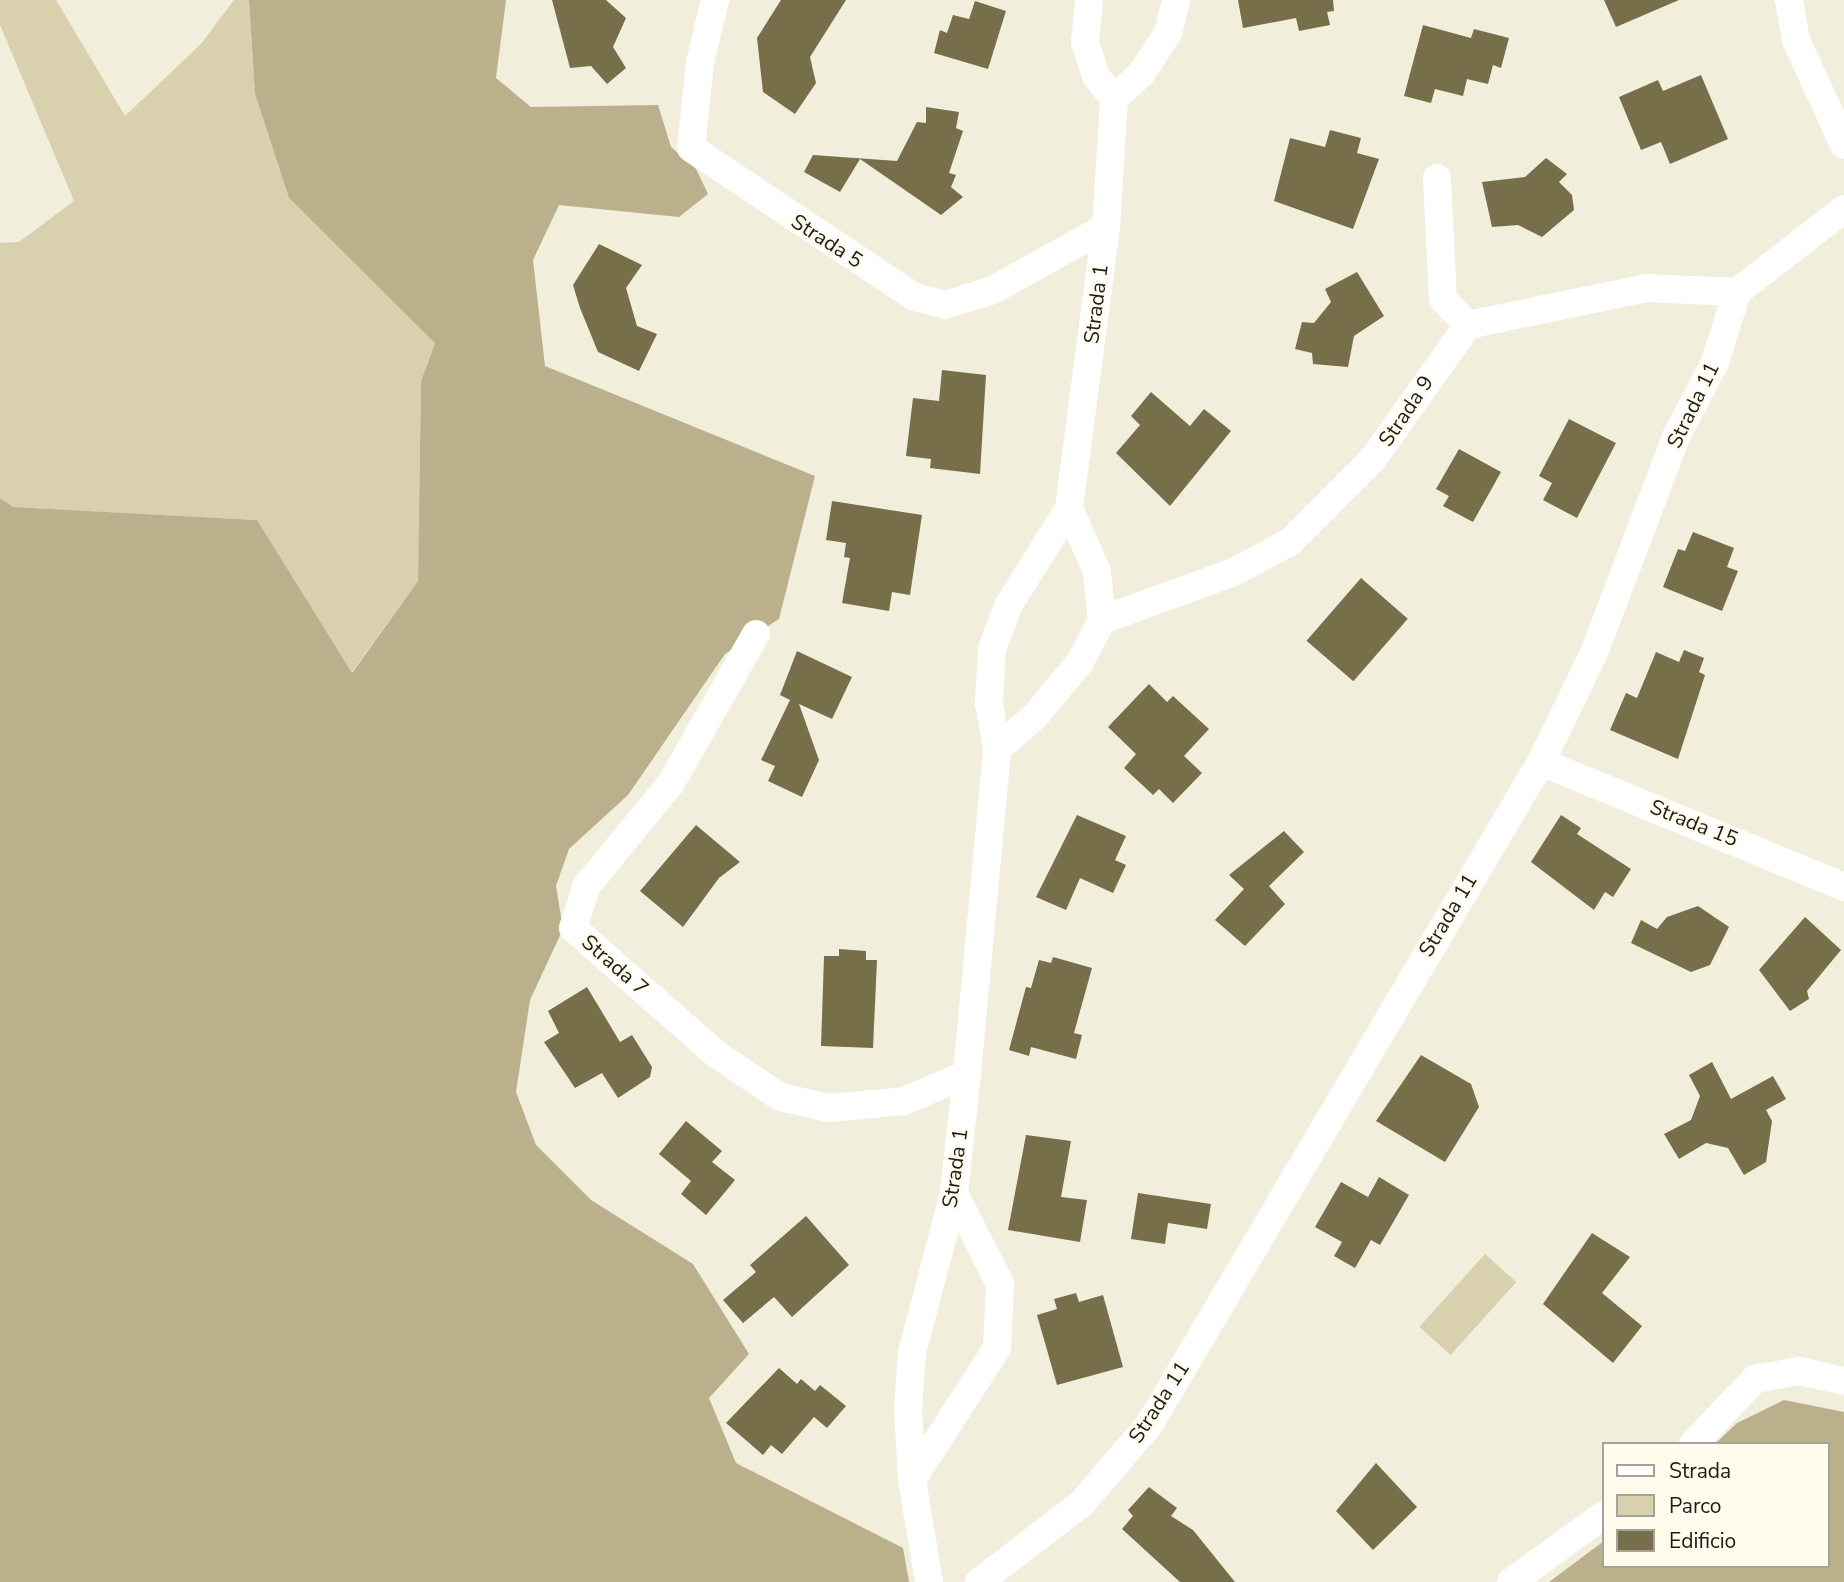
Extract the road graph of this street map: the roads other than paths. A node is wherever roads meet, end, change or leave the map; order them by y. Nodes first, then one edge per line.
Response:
1 (715, 0) edge
2 (1089, 0) edge
3 (1176, 0) edge
4 (1789, 0) edge
5 (1114, 99) junction
6 (1842, 138) edge
7 (1437, 178) dead end
8 (1844, 209) edge
9 (1106, 228) junction
10 (1737, 292) junction
11 (1468, 325) junction
12 (1069, 508) junction
13 (1102, 620) junction
14 (756, 634) dead end
15 (996, 749) junction
16 (1541, 762) junction
17 (1844, 887) edge
18 (967, 1074) junction
19 (954, 1193) junction
20 (1844, 1381) edge
21 (1695, 1442) edge
22 (912, 1480) junction
23 (1602, 1516) edge
24 (929, 1582) edge
25 (979, 1582) edge
26 (1511, 1582) edge

1 - 9 street, Strada 5
2 - 5 street
3 - 5 street
4 - 6 street
5 - 9 street, Strada 1
7 - 11 street
8 - 10 street
9 - 12 street, Strada 1
10 - 11 street
10 - 16 street, Strada 11
11 - 13 street, Strada 9
12 - 13 street
12 - 15 street, Strada 1
13 - 15 street
14 - 18 street, Strada 7
15 - 18 street, Strada 1
16 - 17 street, Strada 15
16 - 25 street, Strada 11
18 - 19 street, Strada 1
19 - 22 street, Strada 1
19 - 22 street
20 - 21 street
22 - 24 street, Strada 1
23 - 26 street

